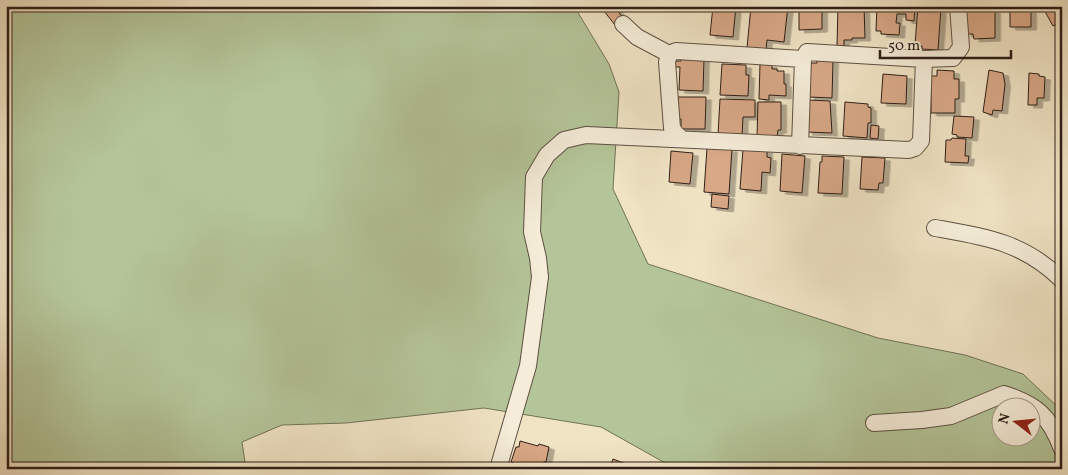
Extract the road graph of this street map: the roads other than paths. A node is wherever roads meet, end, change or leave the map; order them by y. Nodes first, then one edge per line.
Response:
1 (958, 6) edge
2 (623, 24) dead end
3 (669, 54) junction
4 (924, 59) junction
5 (803, 60) junction
6 (682, 139) junction
7 (800, 146) junction
8 (934, 228) dead end
9 (1062, 280) edge
10 (874, 423) dead end
11 (1062, 449) edge
12 (498, 469) edge

1 - 4 street
2 - 3 street
3 - 5 street
3 - 6 street
4 - 5 street
4 - 7 street
5 - 7 street
6 - 7 street
6 - 12 street
8 - 9 street
10 - 11 street

